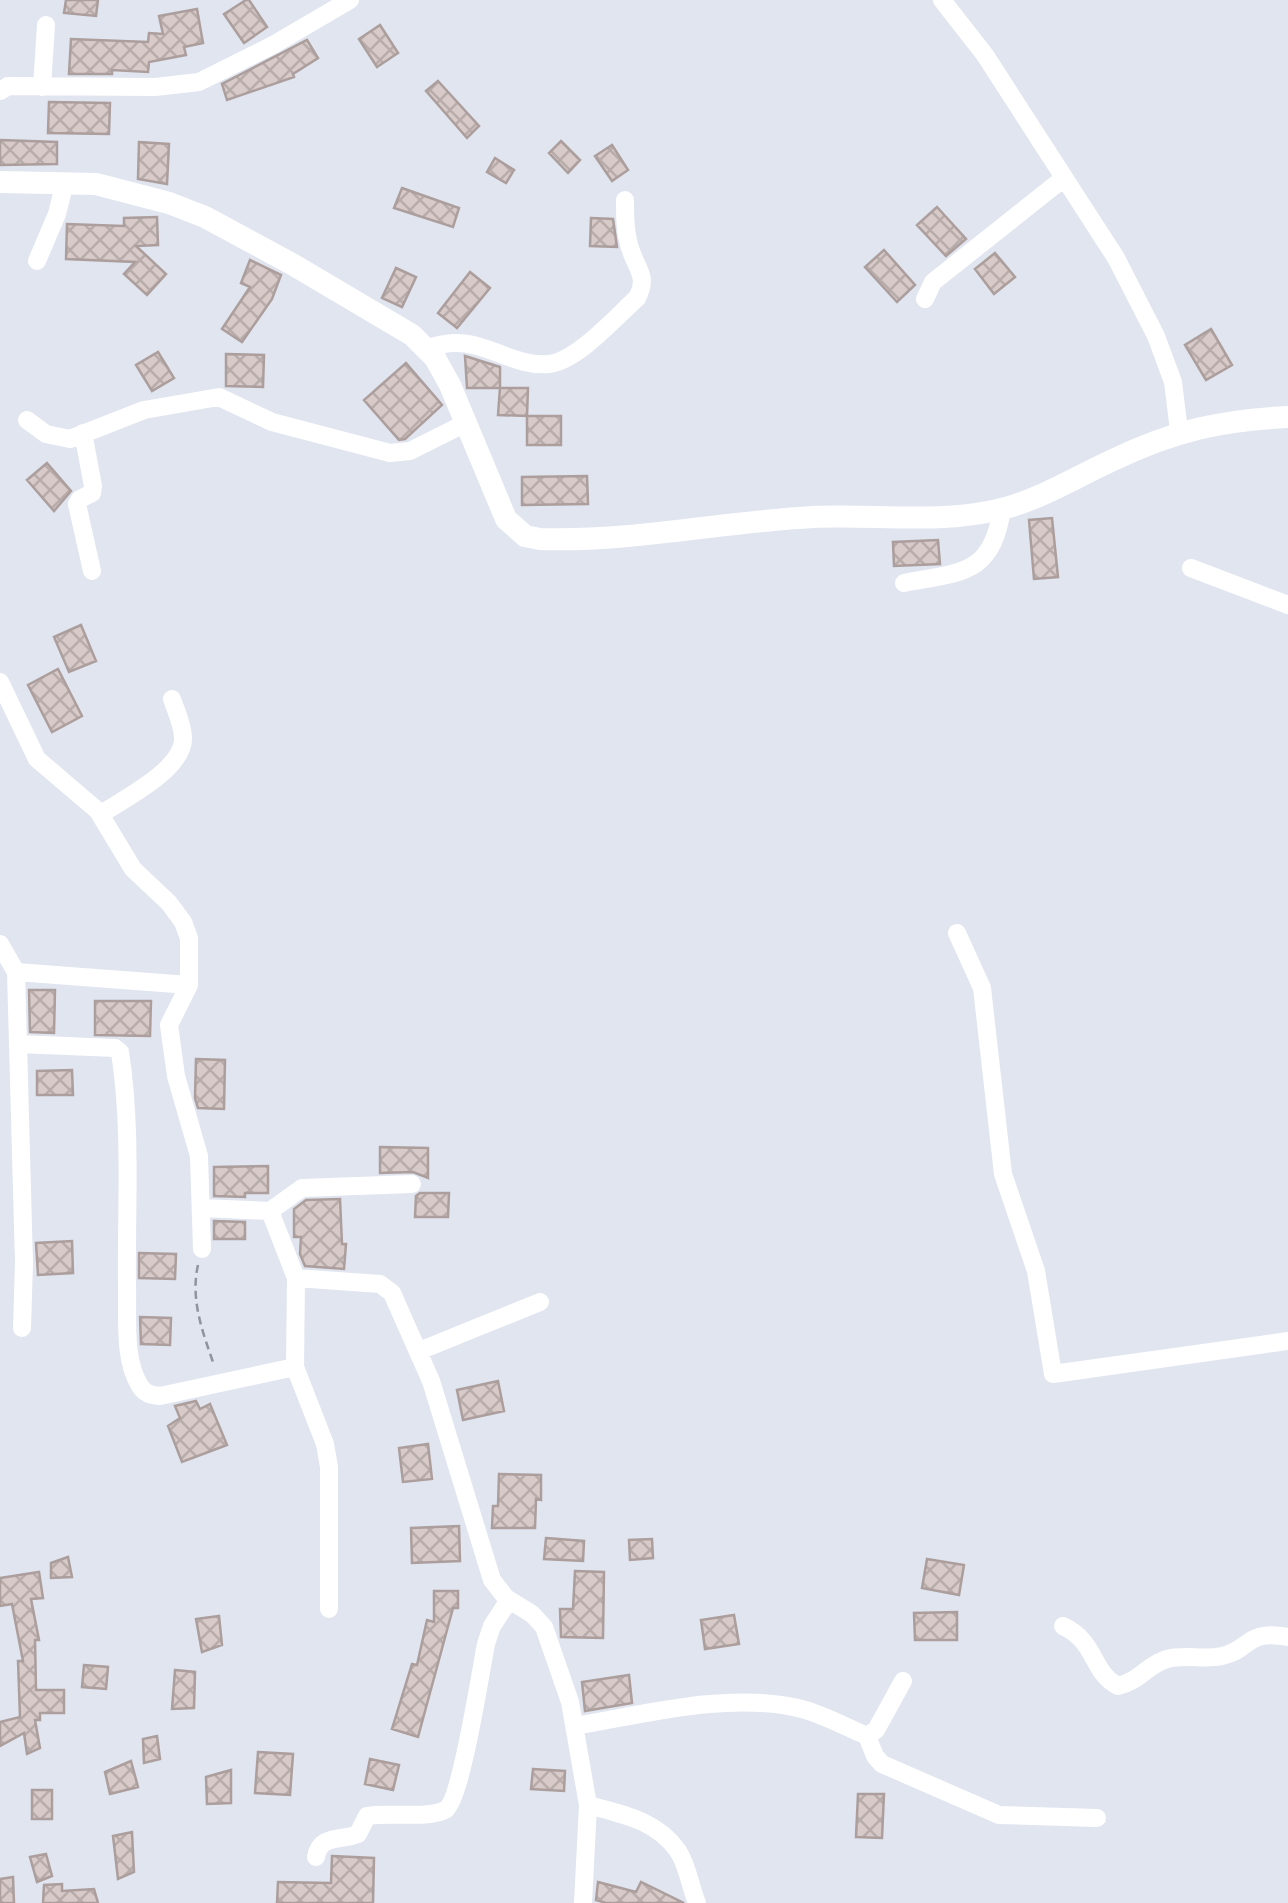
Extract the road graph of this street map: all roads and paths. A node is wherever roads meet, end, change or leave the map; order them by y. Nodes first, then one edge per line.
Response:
1 (350, 0) edge
2 (942, 0) edge
3 (46, 25) dead end
4 (42, 87) junction
5 (0, 91) edge
6 (1064, 178) junction
7 (0, 182) edge
8 (65, 182) junction
9 (626, 200) dead end
10 (38, 261) dead end
11 (925, 299) dead end
12 (426, 349) junction
13 (1288, 417) edge
14 (27, 420) dead end
15 (466, 423) junction
16 (1179, 431) junction
17 (83, 433) junction
18 (1002, 509) junction
19 (1191, 568) dead end
20 (92, 571) dead end
21 (904, 583) dead end
22 (1288, 605) edge
23 (0, 682) edge
24 (172, 699) dead end
25 (101, 814) junction
26 (956, 933) dead end
27 (0, 944) edge
28 (16, 972) junction
29 (189, 984) junction
30 (19, 1044) junction
31 (412, 1184) dead end
32 (202, 1208) junction
33 (270, 1211) junction
34 (202, 1250) joint
35 (296, 1278) junction
36 (540, 1302) dead end
37 (22, 1328) dead end
38 (1288, 1342) edge
39 (419, 1350) junction
40 (296, 1366) junction
41 (222, 1384) junction
42 (509, 1600) junction
43 (329, 1609) dead end
44 (1063, 1626) dead end
45 (1288, 1637) edge
46 (903, 1680) dead end
47 (575, 1726) junction
48 (868, 1736) junction
49 (588, 1805) junction
50 (1097, 1818) dead end
51 (316, 1857) dead end
52 (583, 1903) edge
53 (697, 1903) edge

1 - 4 street
2 - 6 street
3 - 4 street
4 - 5 street
6 - 11 street
6 - 16 street
7 - 8 street
8 - 10 street
8 - 12 street
9 - 12 street
12 - 15 street
13 - 16 street
14 - 17 street
15 - 17 street
15 - 18 street
16 - 18 street
17 - 20 street
18 - 21 street
19 - 22 street
23 - 25 street
24 - 25 street
25 - 29 street
26 - 38 street
27 - 28 street
28 - 29 street
28 - 30 street
29 - 32 street
30 - 37 street
30 - 41 street
31 - 33 street
32 - 33 street
32 - 34 street
33 - 35 street
34 - 41 path
35 - 39 street
35 - 40 street
36 - 39 street
39 - 42 street
40 - 41 street
40 - 43 street
42 - 47 street
42 - 51 street
44 - 45 street
46 - 48 street
47 - 48 street
47 - 49 street
48 - 50 street
49 - 52 street
49 - 53 street

